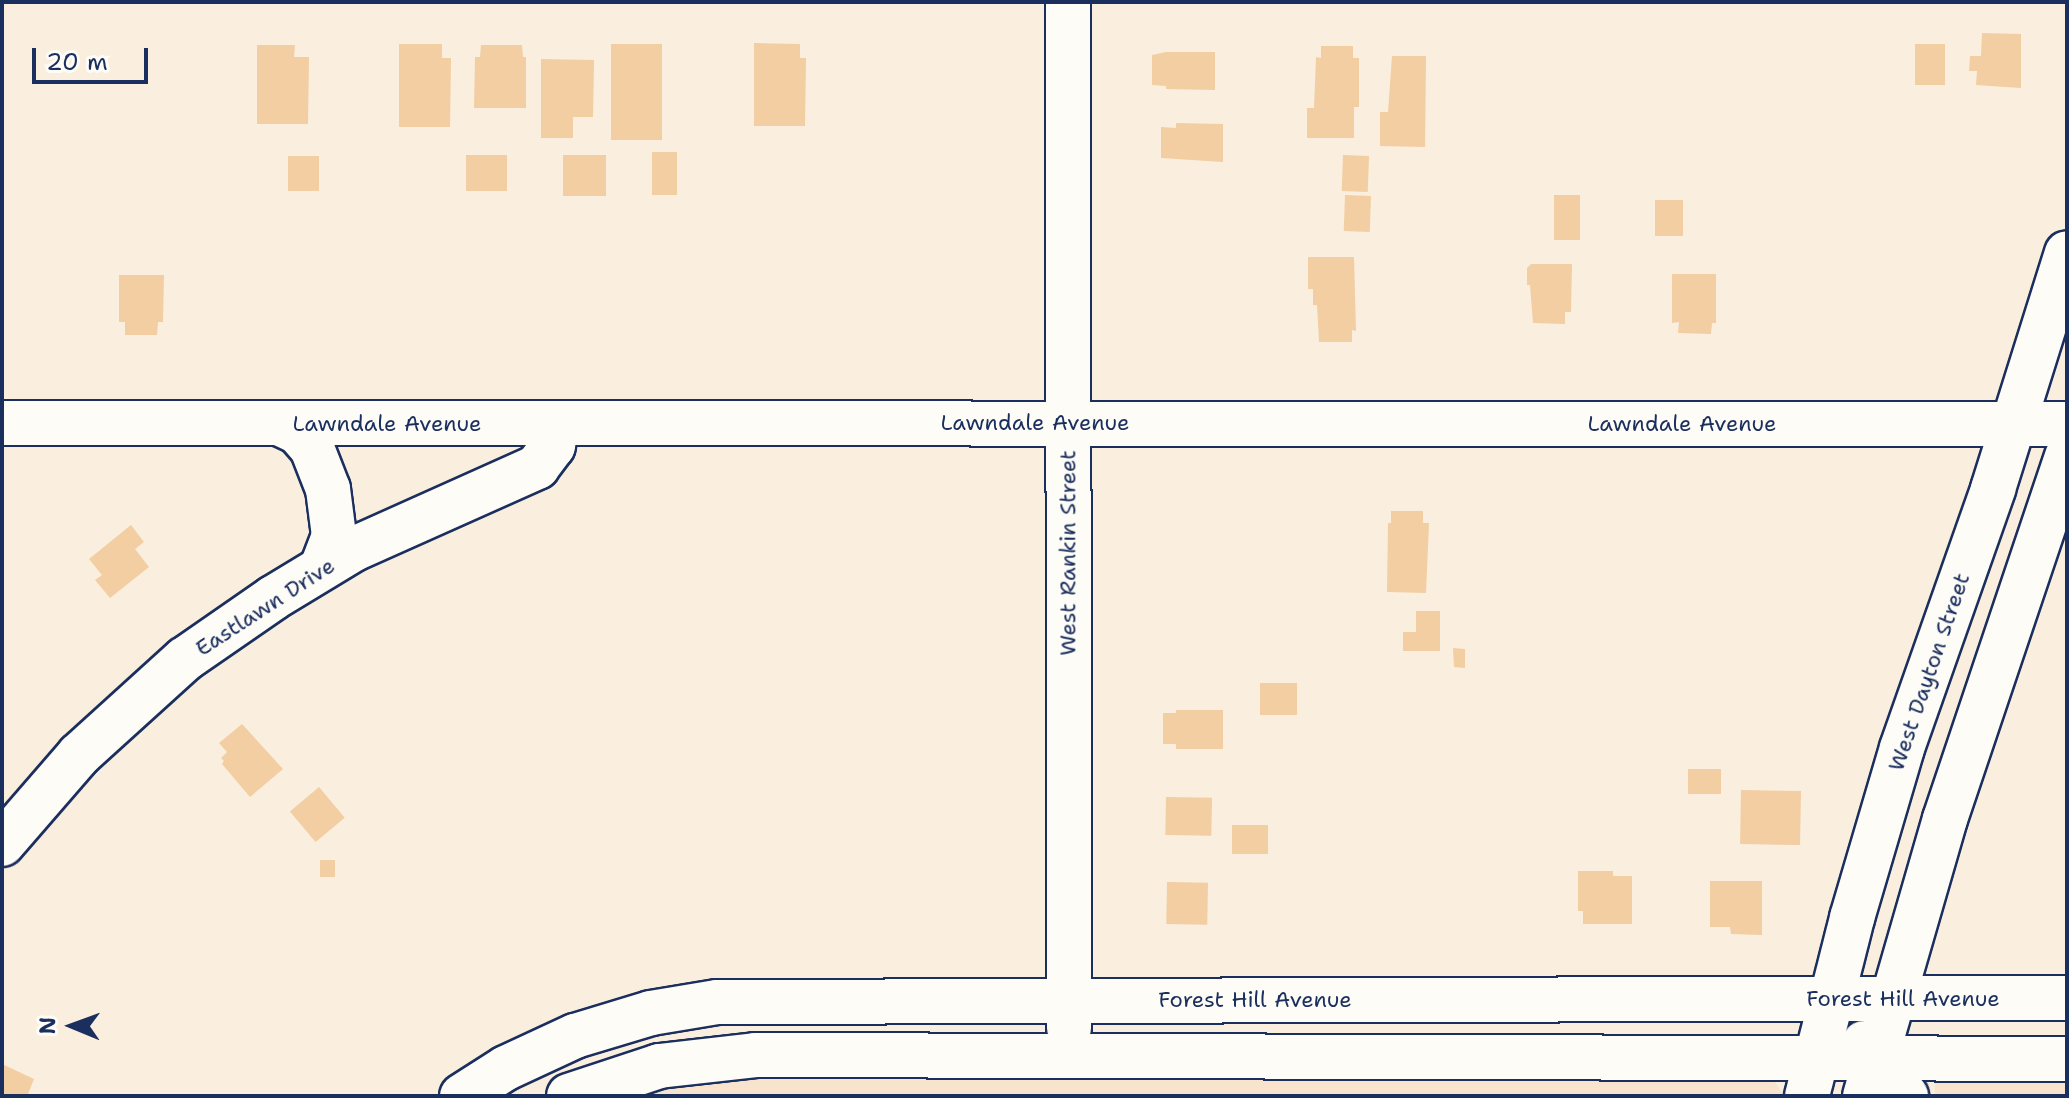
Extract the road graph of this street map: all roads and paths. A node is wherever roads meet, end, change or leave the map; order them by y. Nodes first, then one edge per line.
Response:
1 (1068, 2) edge
2 (2067, 253) edge
3 (2, 423) edge
4 (1068, 423) junction
5 (281, 424) junction
6 (556, 424) junction
7 (2014, 424) junction
8 (2067, 424) edge
9 (2067, 456) edge
10 (322, 568) junction
11 (2, 844) edge
12 (2067, 998) edge
13 (1327, 1000) junction
14 (1831, 1000) junction
15 (1892, 1000) junction
16 (1069, 1001) junction
17 (1070, 1055) junction
18 (1326, 1055) junction
19 (2067, 1059) edge
20 (1812, 1077) edge
21 (1870, 1077) edge
22 (462, 1096) edge
23 (569, 1096) edge
24 (1906, 1096) edge

1 - 4 street, West Rankin Street
2 - 7 street, West Dayton Street
3 - 5 street, Lawndale Avenue
4 - 6 street, Lawndale Avenue
4 - 7 street, Lawndale Avenue
4 - 16 street, West Rankin Street
5 - 6 street, Lawndale Avenue
5 - 10 street
6 - 10 street, Eastlawn Drive
7 - 8 street, Lawndale Avenue
7 - 14 street, West Dayton Street
9 - 15 street
10 - 11 street, Eastlawn Drive
12 - 15 street, Forest Hill Avenue
13 - 14 street, Forest Hill Avenue
13 - 16 street, Forest Hill Avenue
13 - 18 street
14 - 15 street, Forest Hill Avenue
14 - 20 street, West Dayton Street
14 - 21 street
15 - 21 street
16 - 17 street, West Rankin Street
16 - 22 street, Forest Hill Avenue
17 - 18 street
17 - 23 street
18 - 20 street
19 - 21 street
20 - 21 street
21 - 24 street

